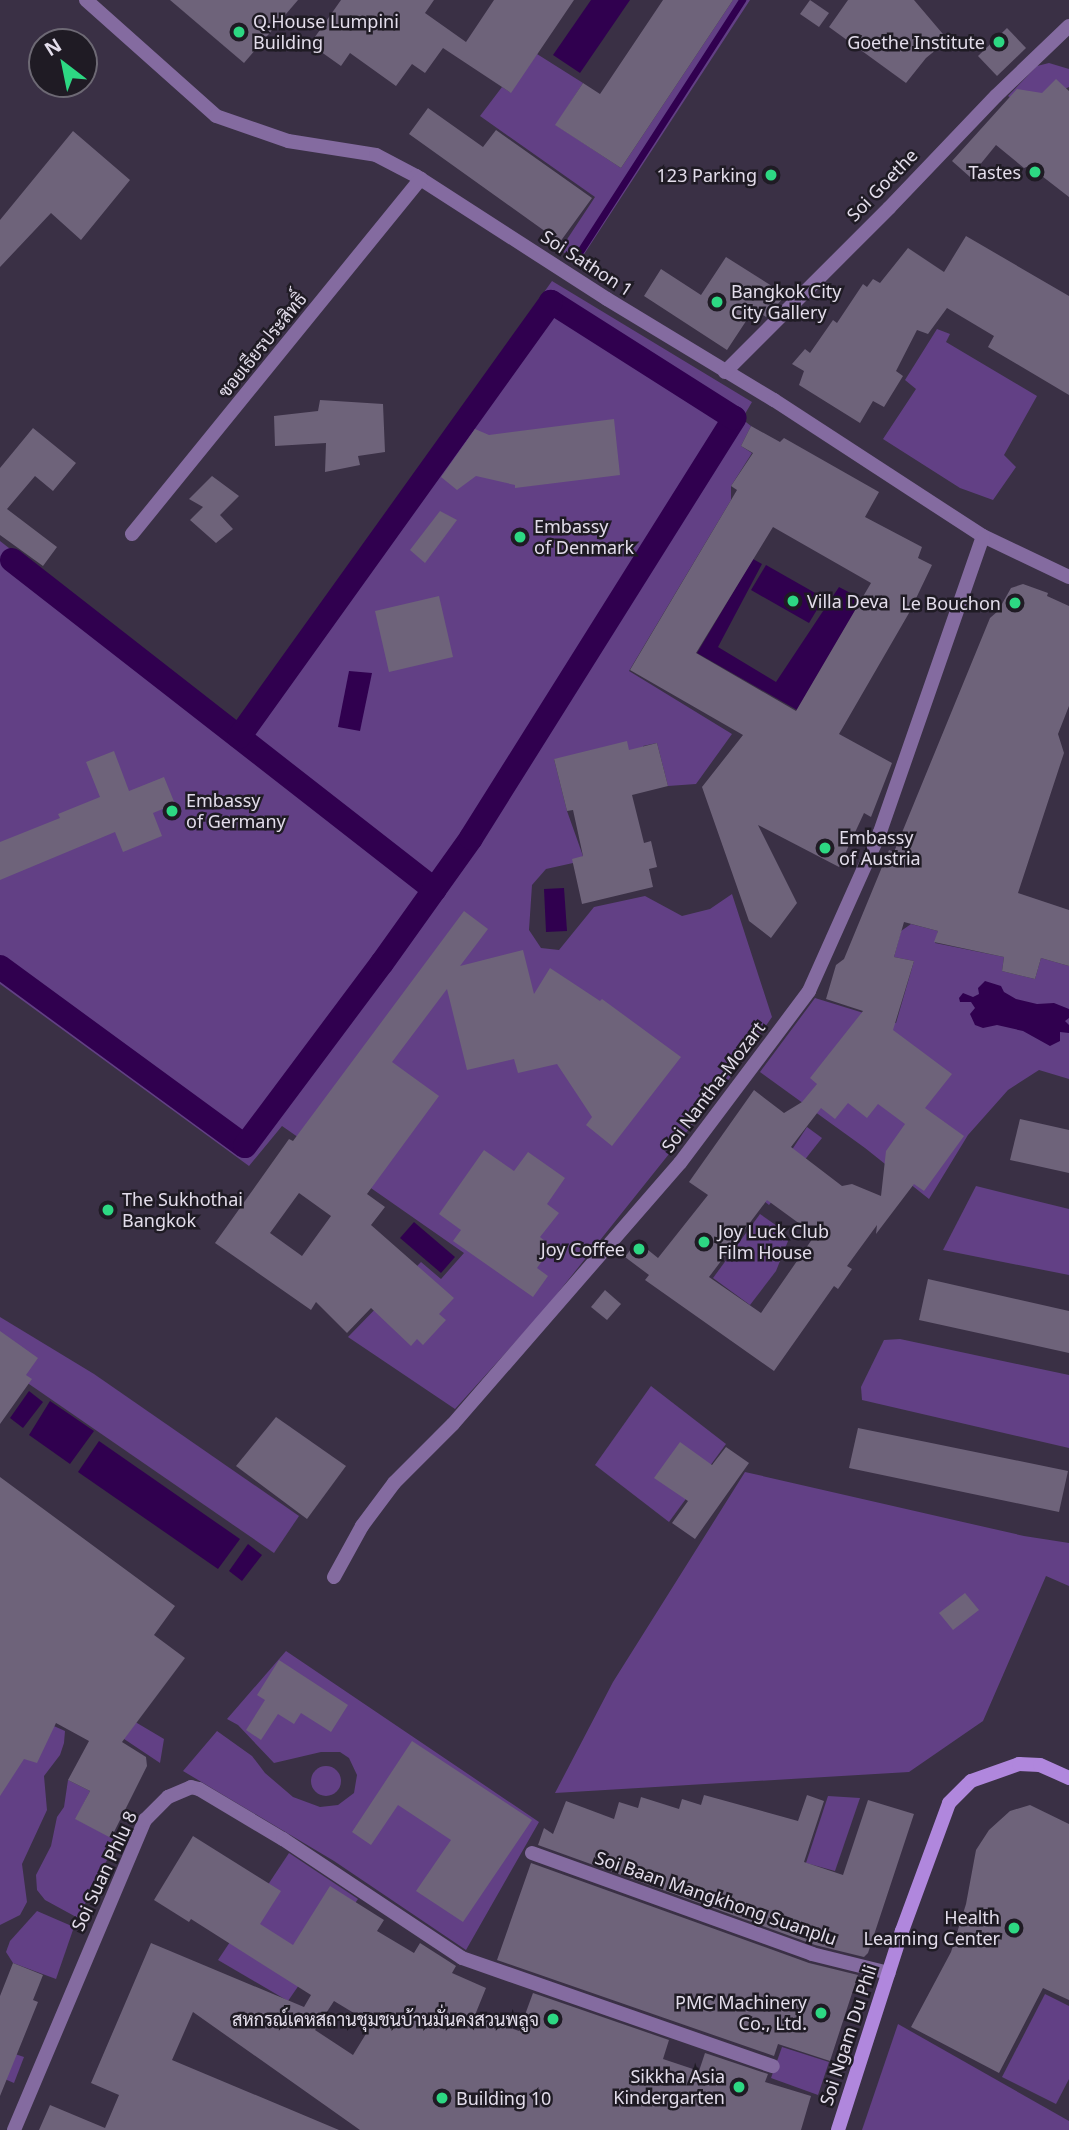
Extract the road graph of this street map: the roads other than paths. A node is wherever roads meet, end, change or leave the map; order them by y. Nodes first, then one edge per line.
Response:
1 (86, 0) edge
2 (1069, 26) edge
3 (421, 179) junction
4 (724, 372) junction
5 (132, 534) dead end
6 (983, 536) junction
7 (1069, 577) edge
8 (334, 1577) dead end
9 (1069, 1778) edge
10 (532, 1853) dead end
11 (889, 1973) junction
12 (773, 2066) dead end
13 (14, 2130) edge
14 (838, 2130) edge

1 - 3 street, Soi Sathon 1
2 - 4 street, Soi Goethe
3 - 4 street, Soi Sathon 1
3 - 5 street, ซอยเธียรประสิทธิ์
4 - 6 street, Soi Sathon 1
6 - 7 street, Soi Sathon 1
6 - 8 street, Soi Nantha-Mozart
9 - 11 street, Soi Ngam Du Phli
10 - 11 street, Soi Baan Mangkhong Suanplu
11 - 14 street, Soi Ngam Du Phli
12 - 13 street, Soi Suan Phlu 8

